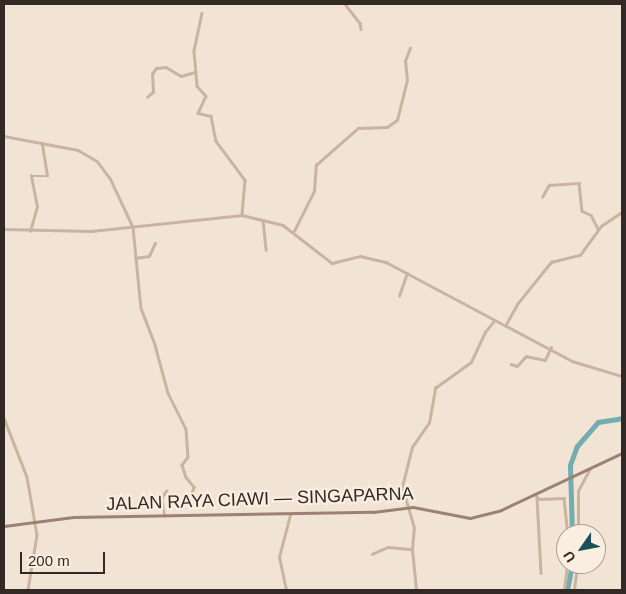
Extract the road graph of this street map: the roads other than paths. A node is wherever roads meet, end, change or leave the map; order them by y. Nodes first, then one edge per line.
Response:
1 (345, 4) edge
2 (202, 13) dead end
3 (361, 29) dead end
4 (410, 48) dead end
5 (195, 72) junction
6 (147, 97) dead end
7 (4, 136) edge
8 (42, 142) junction
9 (542, 197) dead end
10 (622, 212) edge
11 (242, 215) junction
12 (263, 220) junction
13 (133, 227) junction
14 (4, 229) edge
15 (598, 229) junction
16 (30, 231) junction
17 (294, 231) junction
18 (155, 243) dead end
19 (266, 250) dead end
20 (135, 258) junction
21 (406, 273) junction
22 (398, 296) dead end
23 (494, 321) junction
24 (505, 326) junction
25 (551, 348) junction
26 (510, 364) dead end
27 (622, 376) edge
28 (4, 418) edge
29 (622, 453) edge
30 (589, 470) junction
31 (166, 491) dead end
32 (536, 496) junction
33 (191, 497) dead end
34 (408, 507) junction
35 (290, 514) junction
36 (164, 516) junction
37 (33, 523) junction
38 (567, 524) edge
39 (578, 524) edge
40 (4, 526) edge
41 (412, 549) junction
42 (372, 554) dead end
43 (541, 573) dead end
44 (565, 574) edge
45 (576, 574) edge
46 (28, 590) edge
47 (286, 590) edge
48 (416, 590) edge
49 (564, 590) edge
50 (574, 590) edge

1 - 3 street
2 - 5 street
4 - 17 street
5 - 6 street
5 - 11 street
7 - 8 street
8 - 13 street
8 - 16 street
9 - 15 street
10 - 15 street
11 - 12 street
11 - 13 street
12 - 17 street
12 - 19 street
13 - 16 street
13 - 20 street
14 - 16 street
15 - 24 street
17 - 21 street
18 - 20 street
20 - 33 street
21 - 22 street
21 - 23 street
23 - 24 street
23 - 34 street
24 - 25 street
25 - 26 street
25 - 27 street
28 - 37 street
29 - 30 main road, JALAN RAYA CIAWI — SINGAPARNA
30 - 32 main road, JALAN RAYA CIAWI — SINGAPARNA
30 - 39 street
31 - 36 street
32 - 34 main road, JALAN RAYA CIAWI — SINGAPARNA
32 - 38 street
32 - 43 street
34 - 35 main road, JALAN RAYA CIAWI — SINGAPARNA
34 - 41 street
35 - 36 main road, JALAN RAYA CIAWI — SINGAPARNA
35 - 47 street
36 - 37 main road, JALAN RAYA CIAWI — SINGAPARNA
37 - 40 main road, JALAN RAYA CIAWI — SINGAPARNA
37 - 46 street
41 - 42 street
41 - 48 street
44 - 49 street
45 - 50 street

